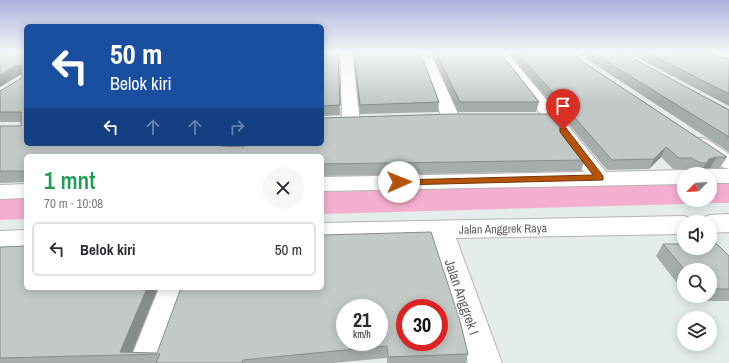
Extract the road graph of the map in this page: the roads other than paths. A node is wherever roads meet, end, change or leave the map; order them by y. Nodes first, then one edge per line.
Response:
1 (347, 69) edge
2 (431, 69) edge
3 (514, 69) edge
4 (530, 118) edge
5 (554, 118) junction
6 (451, 119) edge
7 (351, 121) edge
8 (691, 137) edge
9 (729, 163) edge
10 (717, 176) edge
11 (729, 176) edge
12 (677, 177) edge
13 (600, 178) junction
14 (324, 184) edge
15 (24, 191) edge
16 (0, 192) edge
17 (729, 223) edge
18 (717, 224) edge
19 (677, 225) edge
20 (440, 230) junction
21 (324, 232) edge
22 (24, 240) edge
23 (0, 241) edge
24 (173, 290) edge
25 (146, 363) edge
26 (485, 363) edge

1 - 7 street
2 - 6 street
3 - 5 street
4 - 5 street
5 - 13 street
8 - 9 street
10 - 11 street
12 - 13 street
13 - 14 street
15 - 16 street
17 - 18 street
19 - 20 street, Jalan Anggrek Raya
20 - 21 street, Jalan Anggrek Raya
20 - 26 street, Jalan Anggrek I
22 - 23 street
24 - 25 street

